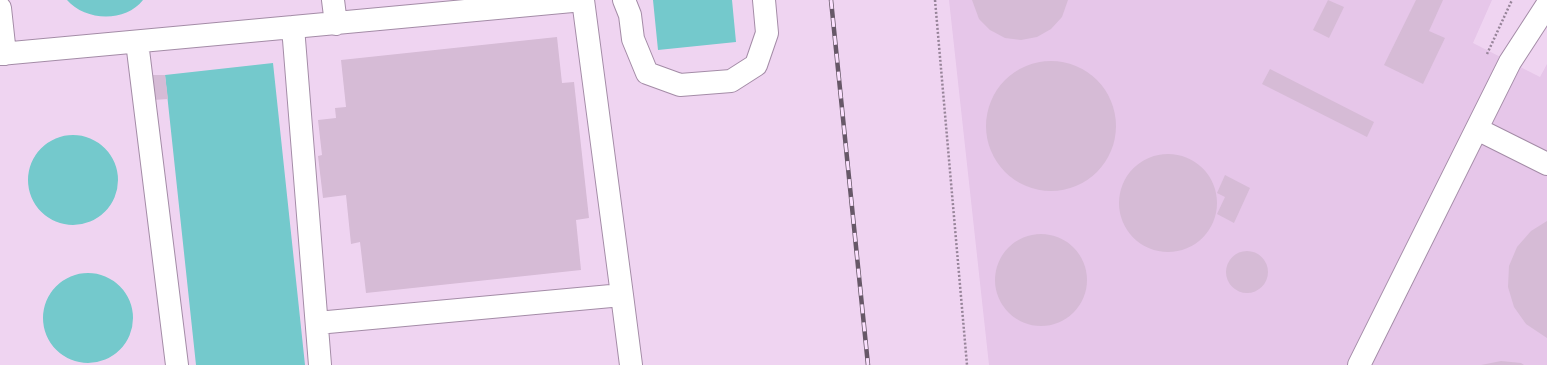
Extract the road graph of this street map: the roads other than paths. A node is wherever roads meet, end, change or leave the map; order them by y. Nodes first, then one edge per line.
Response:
1 (333, 0) edge
2 (584, 0) edge
3 (624, 0) edge
4 (764, 0) edge
5 (1531, 0) edge
6 (1547, 5) edge
7 (0, 8) edge
8 (336, 24) junction
9 (293, 27) junction
10 (137, 42) junction
11 (2, 54) edge
12 (1510, 62) junction
13 (1477, 130) junction
14 (1547, 164) edge
15 (622, 295) junction
16 (317, 323) junction
17 (177, 365) edge
18 (320, 365) edge
19 (631, 365) edge
20 (1359, 365) edge

1 - 8 street
2 - 8 street
2 - 15 street
3 - 4 street
5 - 12 street
6 - 12 street
7 - 11 street
8 - 9 street
9 - 10 street
9 - 16 street
10 - 11 street
10 - 17 street
12 - 13 street
13 - 14 street
13 - 20 street
15 - 16 street
15 - 19 street
16 - 18 street

